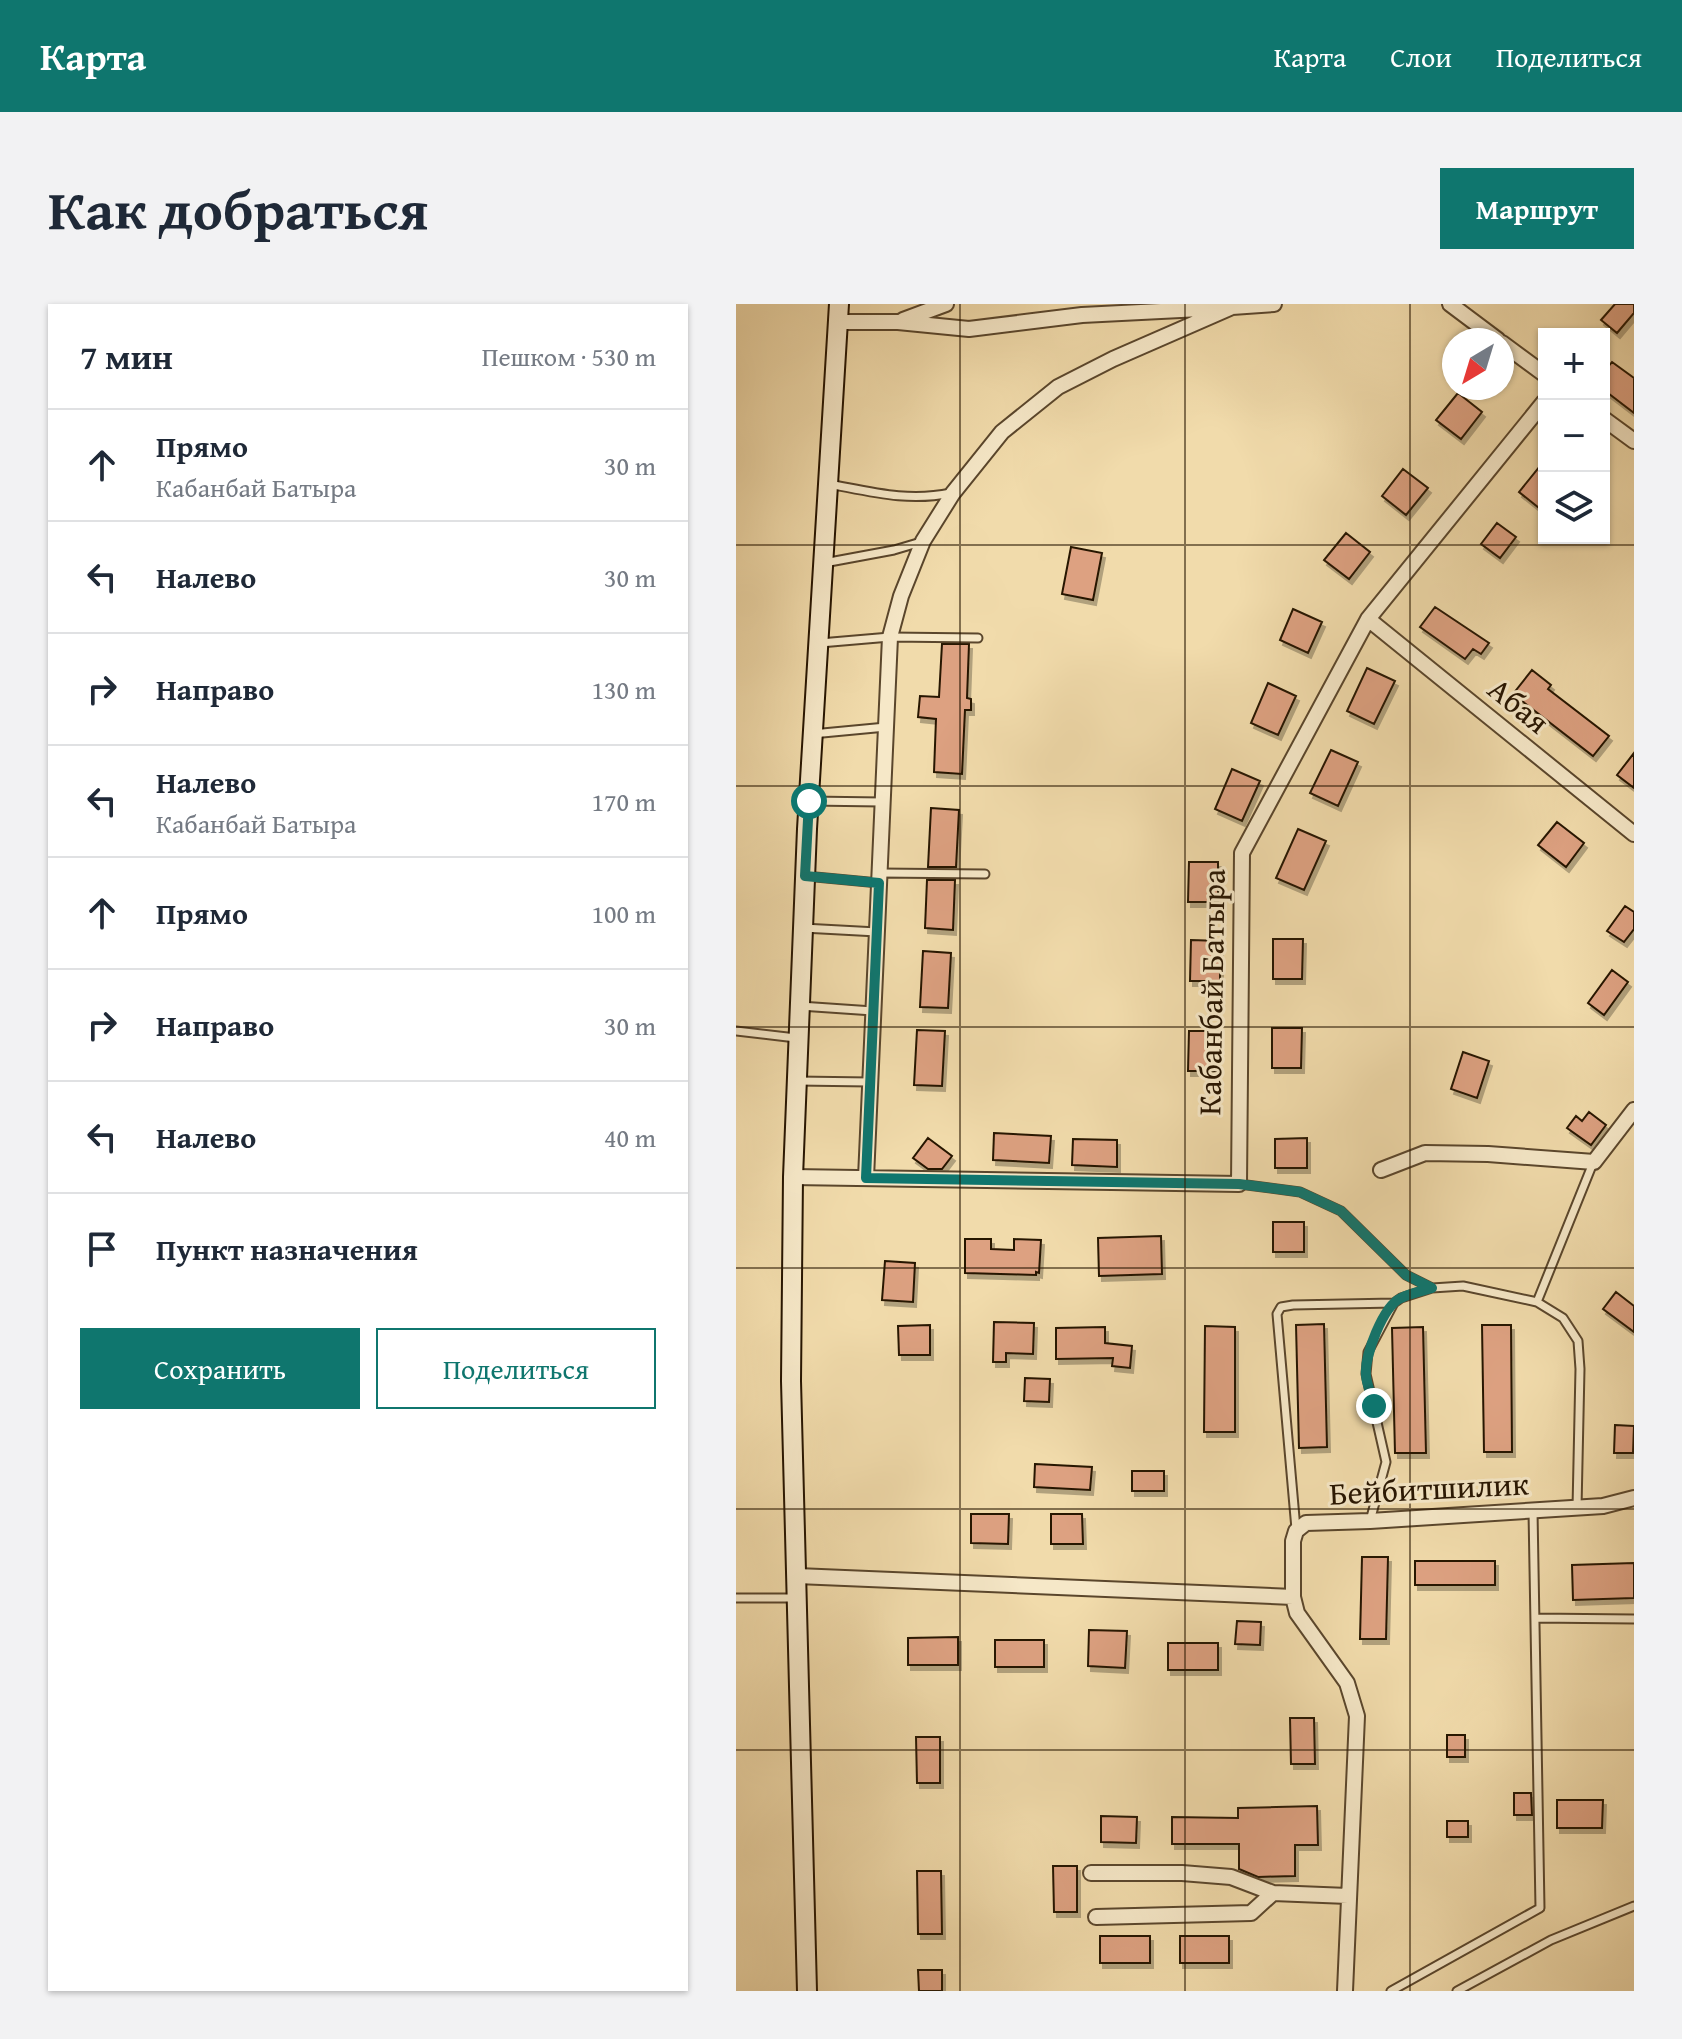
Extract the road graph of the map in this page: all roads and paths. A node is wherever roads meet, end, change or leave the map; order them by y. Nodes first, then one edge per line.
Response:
1 (946, 304) edge
2 (1274, 304) edge
3 (1450, 304) edge
4 (1236, 306) edge
5 (838, 313) edge
6 (898, 322) junction
7 (1482, 328) edge
8 (1514, 352) edge
9 (1538, 370) edge
10 (1538, 409) edge
11 (1610, 423) edge
12 (1634, 441) edge
13 (827, 483) junction
14 (953, 493) junction
15 (923, 541) junction
16 (822, 572) junction
17 (1368, 619) junction
18 (890, 637) junction
19 (978, 638) dead end
20 (818, 644) junction
21 (886, 727) junction
22 (812, 734) junction
23 (809, 801) junction
24 (882, 802) junction
25 (1634, 834) edge
26 (985, 874) dead end
27 (805, 876) junction
28 (879, 878) junction
29 (803, 928) junction
30 (877, 932) junction
31 (800, 1006) junction
32 (873, 1011) junction
33 (736, 1031) edge
34 (799, 1038) junction
35 (797, 1081) junction
36 (870, 1082) junction
37 (1634, 1110) edge
38 (1594, 1162) junction
39 (1381, 1170) dead end
40 (793, 1177) junction
41 (866, 1178) junction
42 (1239, 1184) junction
43 (1432, 1288) junction
44 (1537, 1302) junction
45 (1394, 1303) junction
46 (1634, 1498) edge
47 (1577, 1508) junction
48 (1533, 1511) junction
49 (1370, 1521) junction
50 (1296, 1531) junction
51 (797, 1576) junction
52 (1293, 1597) junction
53 (736, 1598) edge
54 (797, 1598) junction
55 (1535, 1618) junction
56 (1634, 1619) edge
57 (1091, 1873) dead end
58 (1273, 1893) junction
59 (1348, 1896) junction
60 (1634, 1906) edge
61 (1096, 1917) dead end
62 (807, 1991) edge
63 (1345, 1991) edge
64 (1391, 1991) edge
65 (1457, 1991) edge

1 - 6 street
2 - 4 street
3 - 7 street
4 - 6 street
4 - 14 street
5 - 6 street
5 - 13 main road
8 - 9 street
10 - 17 street, Кабанбай Батыра
11 - 12 street
13 - 14 lane
13 - 16 main road
14 - 15 street
15 - 16 lane
15 - 18 street
16 - 20 main road
17 - 25 street, Абая
17 - 42 street, Кабанбай Батыра
18 - 19 lane
18 - 20 lane
18 - 21 street
20 - 22 main road
21 - 22 lane
21 - 24 street
22 - 23 main road
23 - 24 lane
23 - 27 main road
24 - 28 street
26 - 28 lane
27 - 28 lane
27 - 29 main road
28 - 30 street
29 - 30 lane
29 - 31 main road
30 - 32 street
31 - 32 lane
31 - 34 main road
32 - 36 street
33 - 34 lane
34 - 35 main road
35 - 36 lane
35 - 40 main road
36 - 41 street
37 - 38 street
38 - 39 street
38 - 44 lane
40 - 41 street
40 - 51 main road
41 - 42 street
42 - 43 lane
43 - 44 lane
43 - 45 lane
44 - 47 lane
45 - 49 lane
45 - 50 lane
46 - 47 street, Бейбитшилик
47 - 48 street, Бейбитшилик
48 - 49 street, Бейбитшилик
48 - 55 lane
49 - 50 street, Бейбитшилик
50 - 52 street, Бейбитшилик
51 - 52 street
51 - 54 main road
52 - 59 street
53 - 54 lane
54 - 62 main road
55 - 56 lane
55 - 64 lane
57 - 58 street
58 - 59 street
58 - 61 street
59 - 63 street
60 - 65 lane

